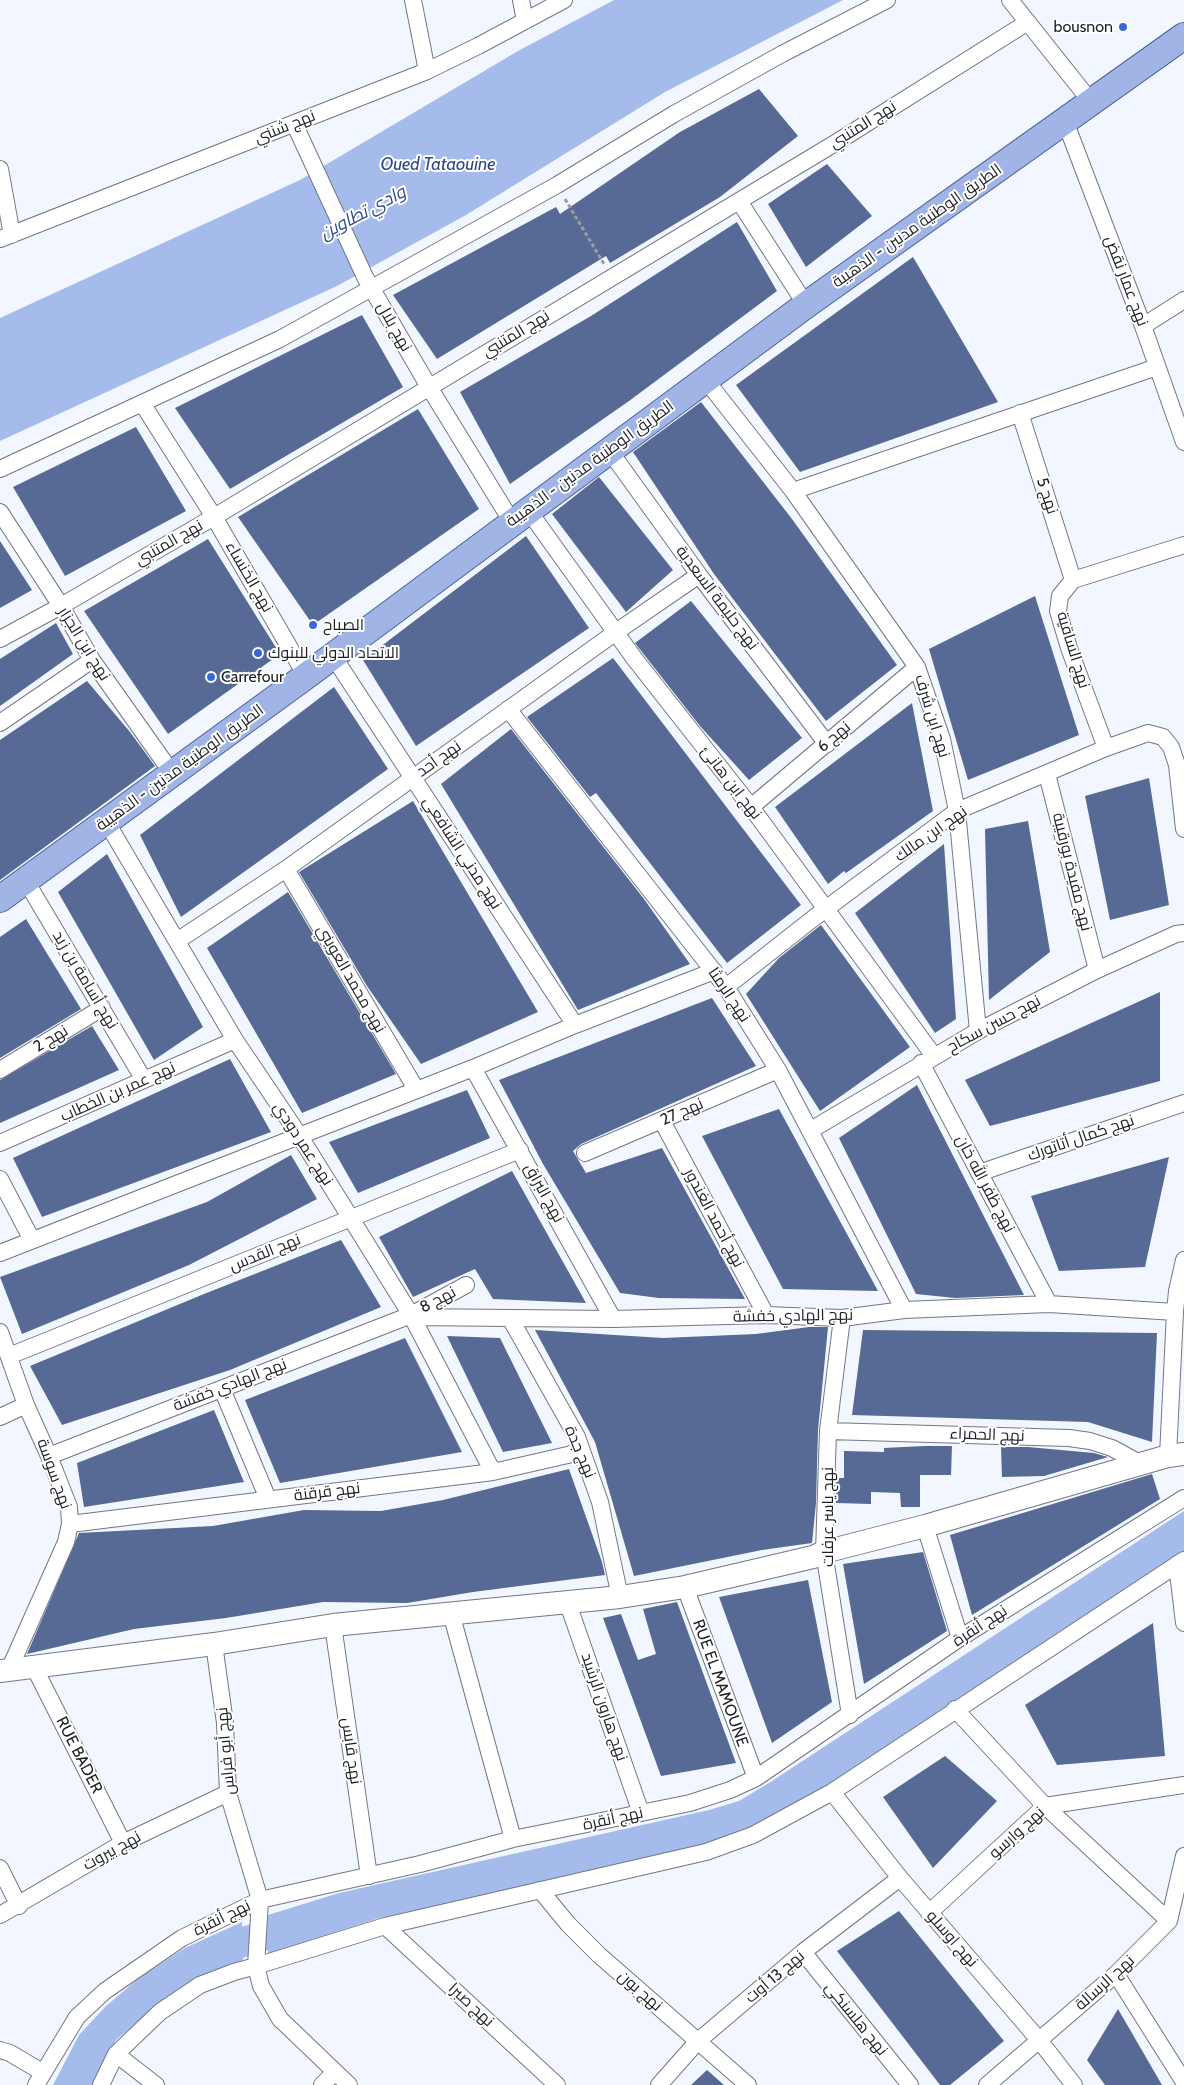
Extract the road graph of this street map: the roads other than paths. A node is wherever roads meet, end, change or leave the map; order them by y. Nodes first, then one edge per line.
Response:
1 (413, 0) edge
2 (521, 0) edge
3 (564, 0) edge
4 (887, 0) edge
5 (1010, 0) edge
6 (525, 21) junction
7 (1028, 22) junction
8 (1184, 36) edge
9 (427, 71) junction
10 (1092, 103) junction
11 (1064, 122) junction
12 (294, 123) junction
13 (0, 169) edge
14 (739, 201) junction
15 (6, 237) edge
16 (368, 283) junction
17 (1184, 300) edge
18 (806, 305) junction
19 (1143, 326) junction
20 (1157, 367) junction
21 (706, 379) junction
22 (429, 387) junction
23 (1176, 397) edge
24 (142, 403) junction
25 (1020, 413) junction
26 (1184, 442) edge
27 (609, 450) junction
28 (0, 469) edge
29 (793, 491) junction
30 (0, 512) edge
31 (520, 516) junction
32 (214, 517) junction
33 (1184, 545) edge
34 (699, 575) junction
35 (1073, 580) junction
36 (61, 606) junction
37 (616, 632) junction
38 (0, 638) edge
39 (332, 656) junction
40 (92, 660) junction
41 (917, 667) junction
42 (306, 676) junction
43 (508, 709) junction
44 (0, 722) edge
45 (827, 744) junction
46 (1106, 748) junction
47 (172, 773) junction
48 (1047, 774) junction
49 (412, 778) junction
50 (751, 807) junction
51 (957, 811) junction
52 (106, 821) junction
53 (1184, 829) edge
54 (286, 869) junction
55 (26, 881) junction
56 (0, 899) edge
57 (827, 909) junction
58 (1184, 933) edge
59 (177, 941) junction
60 (1096, 970) junction
61 (714, 971) junction
62 (726, 987) junction
63 (102, 1008) junction
64 (575, 1025) junction
65 (978, 1031) junction
66 (235, 1040) junction
67 (927, 1060) junction
68 (473, 1068) junction
69 (0, 1070) edge
70 (778, 1070) junction
71 (144, 1080) junction
72 (416, 1090) junction
73 (1184, 1103) edge
74 (662, 1121) junction
75 (811, 1130) junction
76 (299, 1135) junction
77 (0, 1143) edge
78 (520, 1150) junction
79 (585, 1153) dead end
80 (979, 1173) junction
81 (0, 1178) edge
82 (350, 1218) junction
83 (32, 1240) junction
84 (0, 1253) edge
85 (1184, 1260) edge
86 (466, 1286) dead end
87 (1180, 1290) edge
88 (1049, 1304) junction
89 (904, 1310) junction
90 (1175, 1312) junction
91 (411, 1316) junction
92 (766, 1316) junction
93 (510, 1318) junction
94 (842, 1318) junction
95 (613, 1319) junction
96 (0, 1332) edge
97 (9, 1356) junction
98 (222, 1389) junction
99 (26, 1405) junction
100 (0, 1417) edge
101 (828, 1431) junction
102 (580, 1446) junction
103 (1176, 1455) edge
104 (49, 1456) junction
105 (1140, 1464) junction
106 (493, 1472) junction
107 (1184, 1498) edge
108 (268, 1499) junction
109 (70, 1524) junction
110 (925, 1526) junction
111 (824, 1552) junction
112 (1180, 1562) edge
113 (685, 1587) junction
114 (620, 1597) junction
115 (566, 1602) junction
116 (451, 1614) junction
117 (1184, 1623) edge
118 (333, 1626) junction
119 (960, 1638) junction
120 (214, 1644) junction
121 (34, 1667) junction
122 (4, 1671) edge
123 (955, 1709) junction
124 (850, 1715) junction
125 (756, 1778) junction
126 (1184, 1785) edge
127 (228, 1792) junction
128 (832, 1792) junction
129 (1045, 1806) junction
130 (641, 1813) junction
131 (513, 1839) junction
132 (123, 1843) junction
133 (1184, 1856) edge
134 (0, 1868) edge
135 (369, 1876) junction
136 (900, 1878) junction
137 (540, 1890) junction
138 (18, 1906) junction
139 (260, 1907) junction
140 (930, 1913) junction
141 (0, 1916) edge
142 (1169, 1921) junction
143 (385, 1926) junction
144 (803, 1952) junction
145 (256, 1962) junction
146 (1116, 1974) junction
147 (1039, 2040) junction
148 (698, 2041) junction
149 (0, 2050) edge
150 (116, 2054) junction
151 (334, 2072) junction
152 (39, 2079) edge
153 (1184, 2082) edge
154 (100, 2085) edge
155 (156, 2085) edge
156 (322, 2085) edge
157 (349, 2085) edge
158 (556, 2085) edge
159 (658, 2085) edge
160 (748, 2085) edge
161 (910, 2085) edge
162 (987, 2085) edge
163 (1074, 2085) edge

1 - 9 street
2 - 6 street
3 - 6 street, نهج شنني
4 - 16 street
5 - 7 street
6 - 9 street, نهج شنني
7 - 10 street
7 - 14 street, نهج المتنبي
8 - 10 main road, الطريق الوطنية مدنين - الذهيبة
9 - 12 street, نهج شنني
10 - 11 main road, الطريق الوطنية مدنين - الذهيبة
11 - 18 main road, الطريق الوطنية مدنين - الذهيبة
11 - 19 street, نهج عمار نقض
12 - 15 street, نهج شنني
12 - 16 street, نهج بلال
13 - 15 street
14 - 18 street
14 - 22 street, نهج المتنبي
16 - 22 street, نهج بلال
16 - 24 street
17 - 19 street
18 - 21 main road, الطريق الوطنية مدنين - الذهيبة
19 - 20 street, نهج عمار نقض
20 - 23 street, نهج عمار نقض
20 - 25 street
21 - 27 main road, الطريق الوطنية مدنين - الذهيبة
21 - 29 street, نهج ابن شرف
22 - 31 street, نهج بلال
22 - 32 street, نهج المتنبي
23 - 26 street, نهج عمار نقض
24 - 28 street
24 - 32 street, نهج الخنساء
25 - 29 street
25 - 35 street, نهج 5
27 - 31 main road, الطريق الوطنية مدنين - الذهيبة
27 - 34 street, نهج حليمة السعدية
29 - 41 street, نهج ابن شرف
30 - 36 street, نهج ابن الجزار
31 - 37 street, نهج ابن هانئ
31 - 39 main road, الطريق الوطنية مدنين - الذهيبة
32 - 36 street, نهج المتنبي
32 - 42 street, نهج الخنساء
33 - 35 street
34 - 37 street, نهج أحد
34 - 45 street, نهج حليمة السعدية
35 - 46 street, نهج الساقية
36 - 38 street, نهج المتنبي
36 - 40 street, نهج ابن الجزار
37 - 43 street, نهج أحد
37 - 50 street, نهج ابن هانئ
39 - 42 main road, الطريق الوطنية مدنين - الذهيبة
39 - 49 street, نهج مدني الشافعي
40 - 44 street
40 - 47 street, نهج ابن الجزار
41 - 45 street, نهج 6
41 - 51 street, نهج ابن شرف
42 - 47 main road, الطريق الوطنية مدنين - الذهيبة
43 - 49 street, نهج أحد
43 - 61 street, نهج الرمثا
45 - 50 street, نهج 6
46 - 48 street, نهج ابن مالك
46 - 53 street, نهج ابن مالك
47 - 52 main road, الطريق الوطنية مدنين - الذهيبة
48 - 51 street, نهج ابن مالك
48 - 60 street, نهج مفيدة بورقيبة
49 - 54 street, نهج أحد
49 - 64 street, نهج مدني الشافعي
50 - 57 street, نهج ابن هانئ
51 - 57 street, نهج ابن مالك
51 - 65 street, نهج ابن شرف
52 - 55 main road, الطريق الوطنية مدنين - الذهيبة
52 - 59 street, نهج عمر دودي
54 - 59 street, نهج أحد
54 - 72 street, نهج محمد العويني
55 - 56 main road, الطريق الوطنية مدنين - الذهيبة
55 - 63 street, نهج أسامة بن زيد
57 - 62 street, نهج ابن مالك
57 - 67 street, نهج ابن هانئ
58 - 60 street, نهج حسن سكاح
59 - 66 street, نهج عمر دودي
60 - 65 street, نهج حسن سكاح
61 - 62 street, نهج الرمثا
61 - 64 street
62 - 70 street, نهج الرمثا
63 - 69 street, نهج 2
63 - 71 street, نهج أسامة بن زيد
64 - 68 street
65 - 67 street, نهج حسن سكاح
66 - 71 street, نهج عمر بن الخطاب
66 - 76 street, نهج عمر دودي
67 - 75 street, نهج حسن سكاح
67 - 80 street, نهج ظفر الله خان
68 - 72 street
68 - 78 street, نهج البراق
70 - 74 street, نهج 27
70 - 75 street, نهج الرمثا
71 - 77 street, نهج عمر بن الخطاب
72 - 76 street
73 - 80 street, نهج كمال أتاتورك
74 - 79 street, نهج 27
74 - 92 street, نهج أحمد الغندور
75 - 89 street, نهج الرمثا
76 - 82 street, نهج عمر دودي
76 - 83 street
78 - 82 street, نهج القدس
78 - 95 street, نهج البراق
80 - 88 street, نهج ظفر الله خان
81 - 83 street
82 - 91 street, نهج عمر دودي
82 - 97 street, نهج القدس
83 - 84 street
85 - 87 street
86 - 91 street, نهج 8
87 - 90 street
88 - 89 street, نهج الهادي خفشة
88 - 90 street, نهج الهادي خفشة
89 - 94 street, نهج الهادي خفشة
90 - 103 street
91 - 93 street, نهج الهادي خفشة
91 - 98 street, نهج الهادي خفشة
91 - 106 street, نهج عمر دودي
92 - 94 street, نهج الهادي خفشة
92 - 95 street, نهج الهادي خفشة
93 - 95 street, نهج الهادي خفشة
93 - 102 street, نهج جدة
94 - 101 street, نهج ياسر عرفات
96 - 97 street, نهج سوسة
97 - 99 street, نهج سوسة
98 - 104 street, نهج الهادي خفشة
98 - 108 street
99 - 100 street
99 - 104 street, نهج سوسة
101 - 105 street, نهج الحمراء
101 - 111 street, نهج ياسر عرفات
102 - 106 street, نهج قرقنة
102 - 114 street, نهج جدة
103 - 105 main road
104 - 109 street, نهج سوسة
105 - 110 main road
106 - 108 street, نهج قرقنة
107 - 119 street, نهج أنقرة
108 - 109 street, نهج قرقنة
109 - 122 street, نهج سوسة
110 - 111 main road
110 - 119 street
111 - 113 main road
111 - 124 street, نهج ياسر عرفات
112 - 117 street
112 - 123 street
113 - 114 main road
113 - 125 street, RUE EL MAMOUNE
114 - 115 main road
115 - 116 main road
115 - 130 street, نهج هارون الرشيد
116 - 118 main road
116 - 131 street
118 - 120 main road
118 - 135 street, نهج قابس
119 - 124 street, نهج أنقرة
120 - 121 main road
120 - 127 street, نهج أبو فراس
121 - 122 main road
121 - 132 street, RUE BADER
123 - 128 street
123 - 129 street
124 - 125 street, نهج أنقرة
125 - 130 street, نهج أنقرة
126 - 129 street, نهج وارسو
127 - 132 street, نهج بيروت
127 - 139 street, نهج أبو فراس
128 - 136 street, نهج اوسلو
128 - 137 street
129 - 140 street, نهج وارسو
129 - 142 street
130 - 131 street, نهج أنقرة
131 - 135 street, نهج أنقرة
132 - 138 street, نهج بيروت
133 - 142 street
134 - 138 street
135 - 139 street, نهج أنقرة
136 - 140 street, نهج اوسلو
136 - 144 street, نهج 13 أوت
137 - 143 street
137 - 148 street, نهج بون
138 - 141 street, نهج بيروت
139 - 145 street
139 - 152 street, نهج أنقرة
140 - 147 street, نهج اوسلو
142 - 146 street, نهج الرسالة
143 - 145 street
143 - 158 street, نهج صبرا
144 - 148 street, نهج 13 أوت
144 - 161 street, نهج هلسنكي
145 - 150 street
145 - 151 street
146 - 147 street, نهج الرسالة
146 - 153 street
147 - 162 street, نهج الرسالة
147 - 163 street, نهج اوسلو
148 - 159 street, نهج 13 أوت
148 - 160 street, نهج بون
149 - 152 street
150 - 154 street
150 - 155 street
151 - 156 street
151 - 157 street

